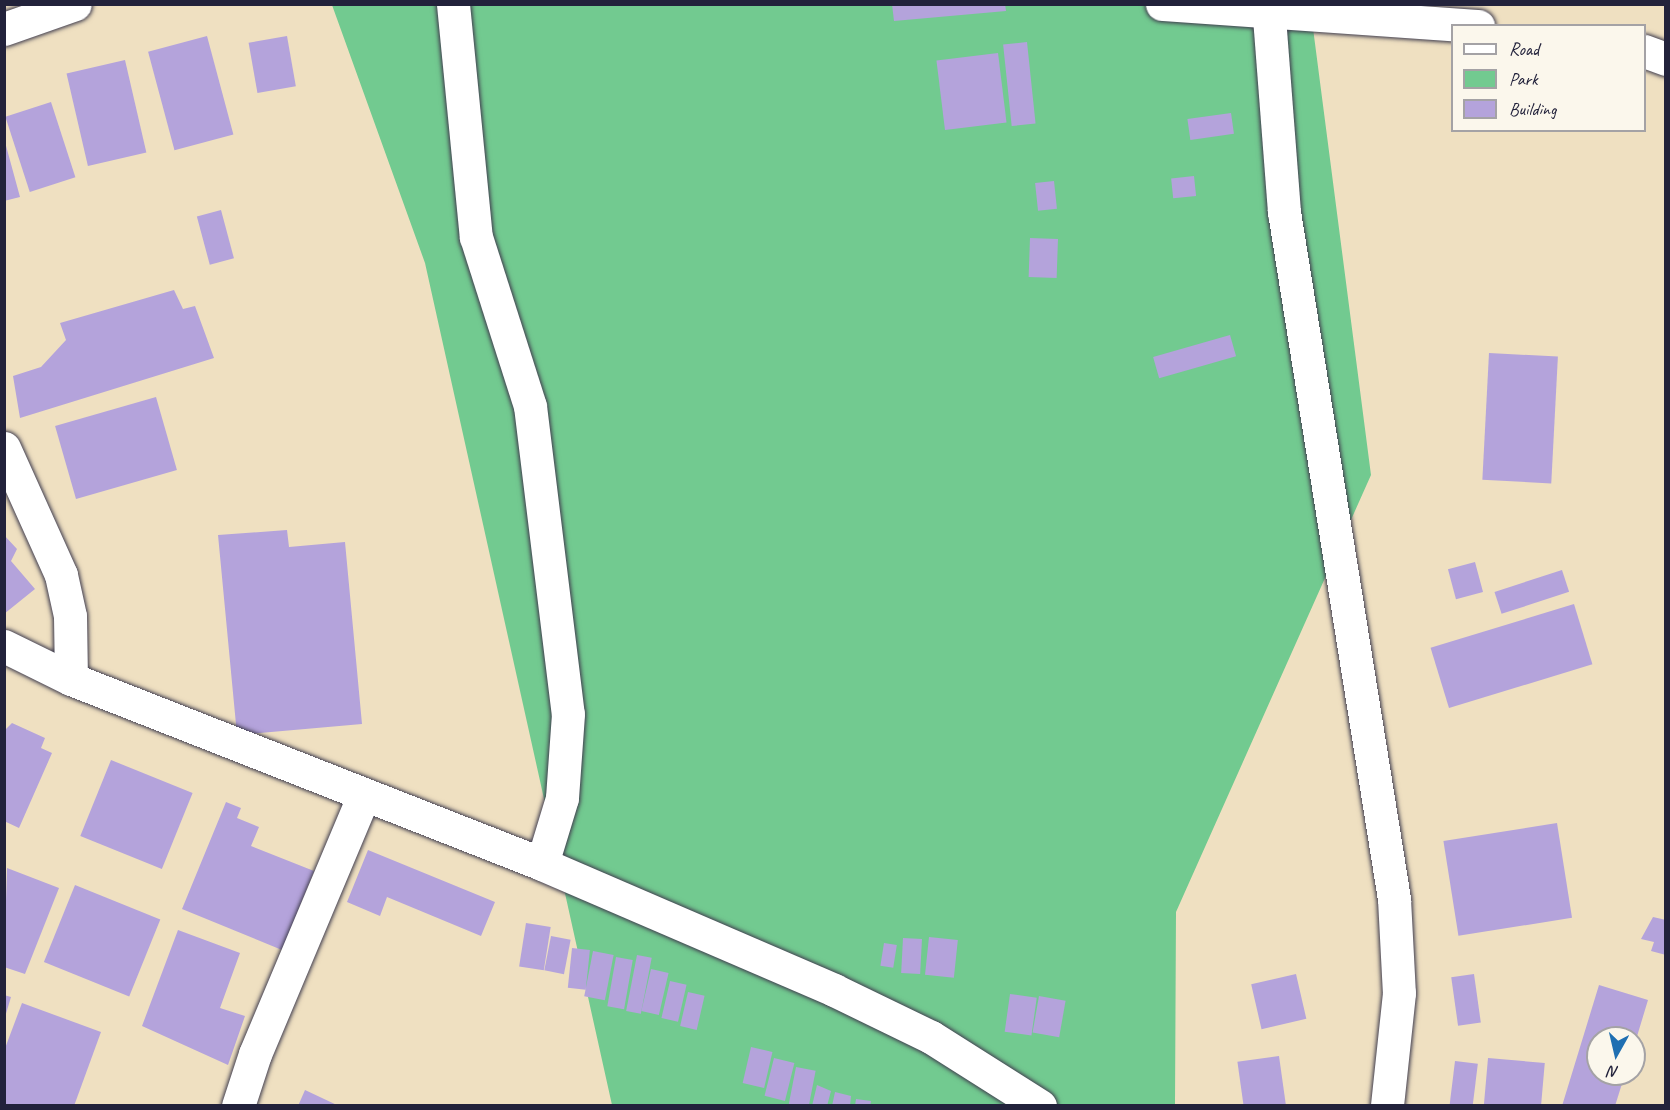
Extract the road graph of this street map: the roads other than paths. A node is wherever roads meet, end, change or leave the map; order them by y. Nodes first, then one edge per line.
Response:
1 (75, 4) edge
2 (453, 4) edge
3 (1162, 4) edge
4 (1268, 9) edge
5 (1453, 24) edge
6 (4, 28) edge
7 (1646, 52) edge
8 (1665, 59) edge
9 (4, 448) edge
10 (4, 646) edge
11 (71, 679) junction
12 (364, 795) junction
13 (542, 864) junction
14 (238, 1106) edge
15 (1040, 1106) edge
16 (1387, 1106) edge

1 - 6 street
2 - 13 street
3 - 4 street
4 - 5 street
4 - 16 street
7 - 8 street
9 - 11 street
10 - 11 street
11 - 12 street
12 - 13 street
12 - 14 street
13 - 15 street

